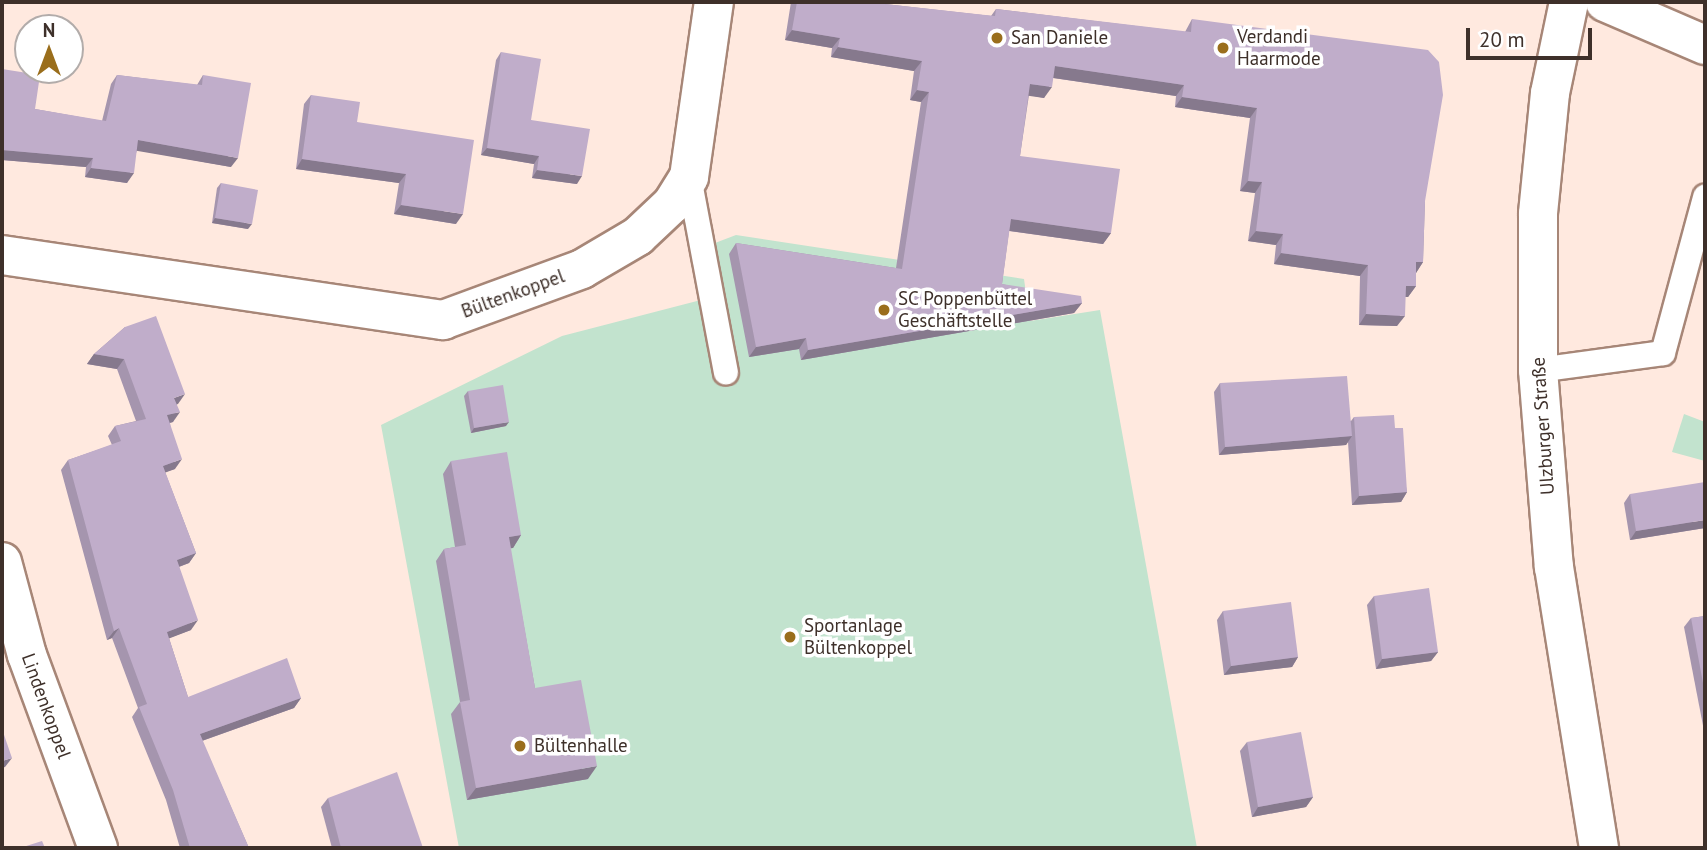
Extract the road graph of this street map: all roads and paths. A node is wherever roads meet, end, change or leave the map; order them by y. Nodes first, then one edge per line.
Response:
1 (714, 2) edge
2 (1569, 2) edge
3 (1605, 2) edge
4 (1705, 46) edge
5 (689, 177) junction
6 (1705, 197) edge
7 (2, 255) edge
8 (1538, 370) junction
9 (726, 373) dead end
10 (2, 562) edge
11 (98, 848) edge
12 (1599, 848) edge

1 - 5 street
2 - 8 street, Ulzburger Straße
3 - 4 street
5 - 7 street, Bültenkoppel
5 - 9 lane
6 - 8 lane
8 - 12 street, Ulzburger Straße
10 - 11 street, Lindenkoppel

